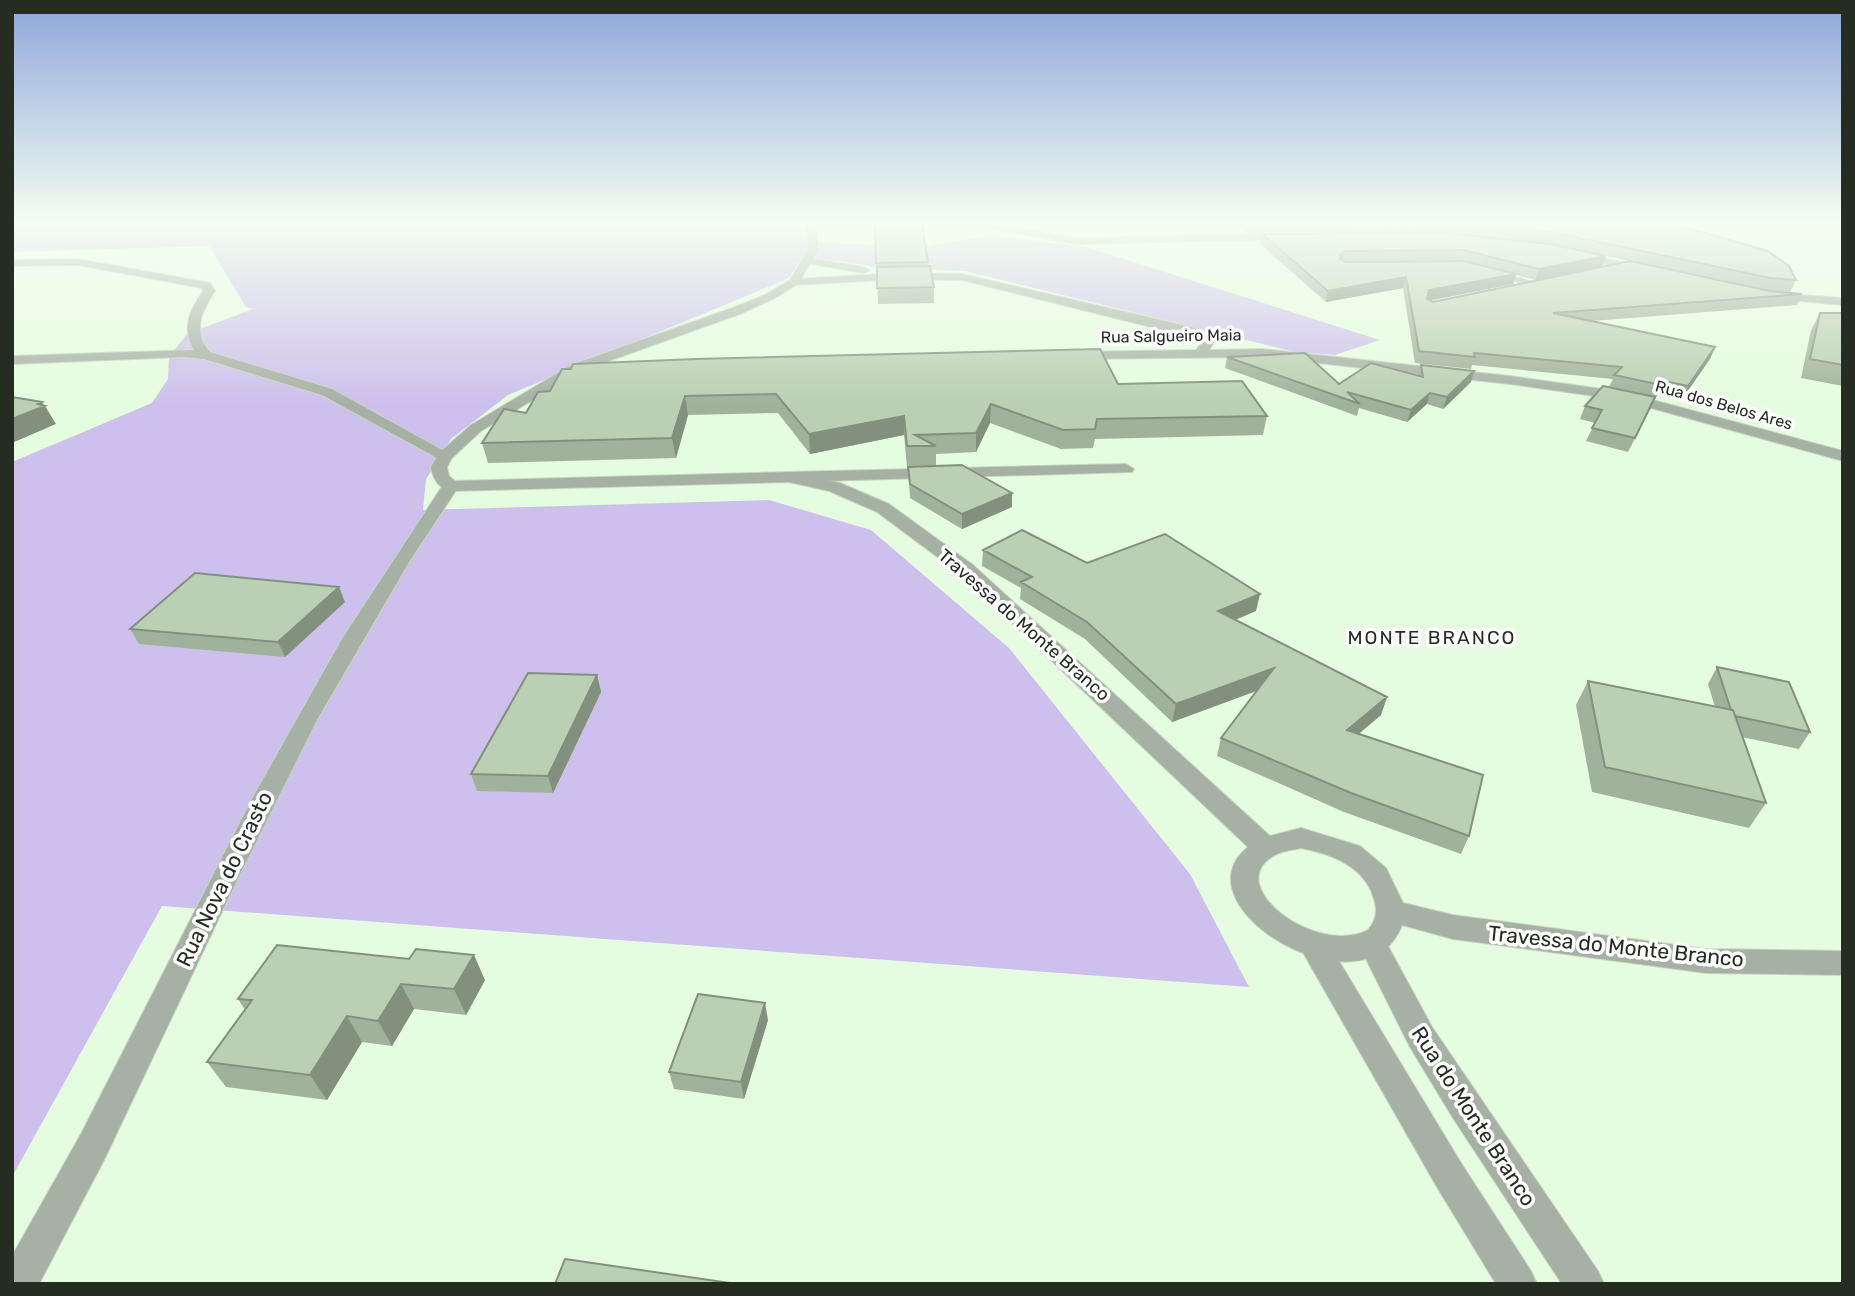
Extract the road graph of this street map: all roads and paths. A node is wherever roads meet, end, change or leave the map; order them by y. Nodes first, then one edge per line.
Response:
1 (198, 283) edge
2 (792, 283) edge
3 (990, 283) edge
4 (1533, 283) edge
5 (1549, 283) edge
6 (1539, 285) junction
7 (1512, 291) edge
8 (1765, 296) edge
9 (1843, 302) edge
10 (1204, 334) junction
11 (1201, 352) junction
12 (1262, 353) junction
13 (205, 355) junction
14 (1062, 355) edge
15 (12, 360) edge
16 (618, 367) edge
17 (576, 368) junction
18 (445, 456) junction
19 (1843, 456) edge
20 (1126, 469) dead end
21 (789, 477) junction
22 (451, 486) junction
23 (1264, 846) junction
24 (1392, 911) junction
25 (1372, 943) junction
26 (1315, 947) junction
27 (1843, 963) edge
28 (18, 1284) edge
29 (1518, 1284) edge
30 (1585, 1284) edge

1 - 13 street
2 - 17 street
3 - 10 street
4 - 6 lane
5 - 6 street
6 - 7 street
8 - 9 street
10 - 11 street
10 - 12 street
11 - 12 street, Rua Salgueiro Maia
11 - 14 street, Rua Salgueiro Maia
12 - 19 street, Rua dos Belos Ares
13 - 15 street
13 - 18 street
16 - 17 street
17 - 18 street
18 - 22 street
20 - 21 street
21 - 22 street, Travessa do Monte Branco
21 - 23 street, Travessa do Monte Branco
22 - 28 street, Rua Nova do Crasto
23 - 24 street
23 - 26 street
24 - 25 street
24 - 27 street, Travessa do Monte Branco
25 - 26 street
25 - 30 street, Rua do Monte Branco
26 - 29 street

